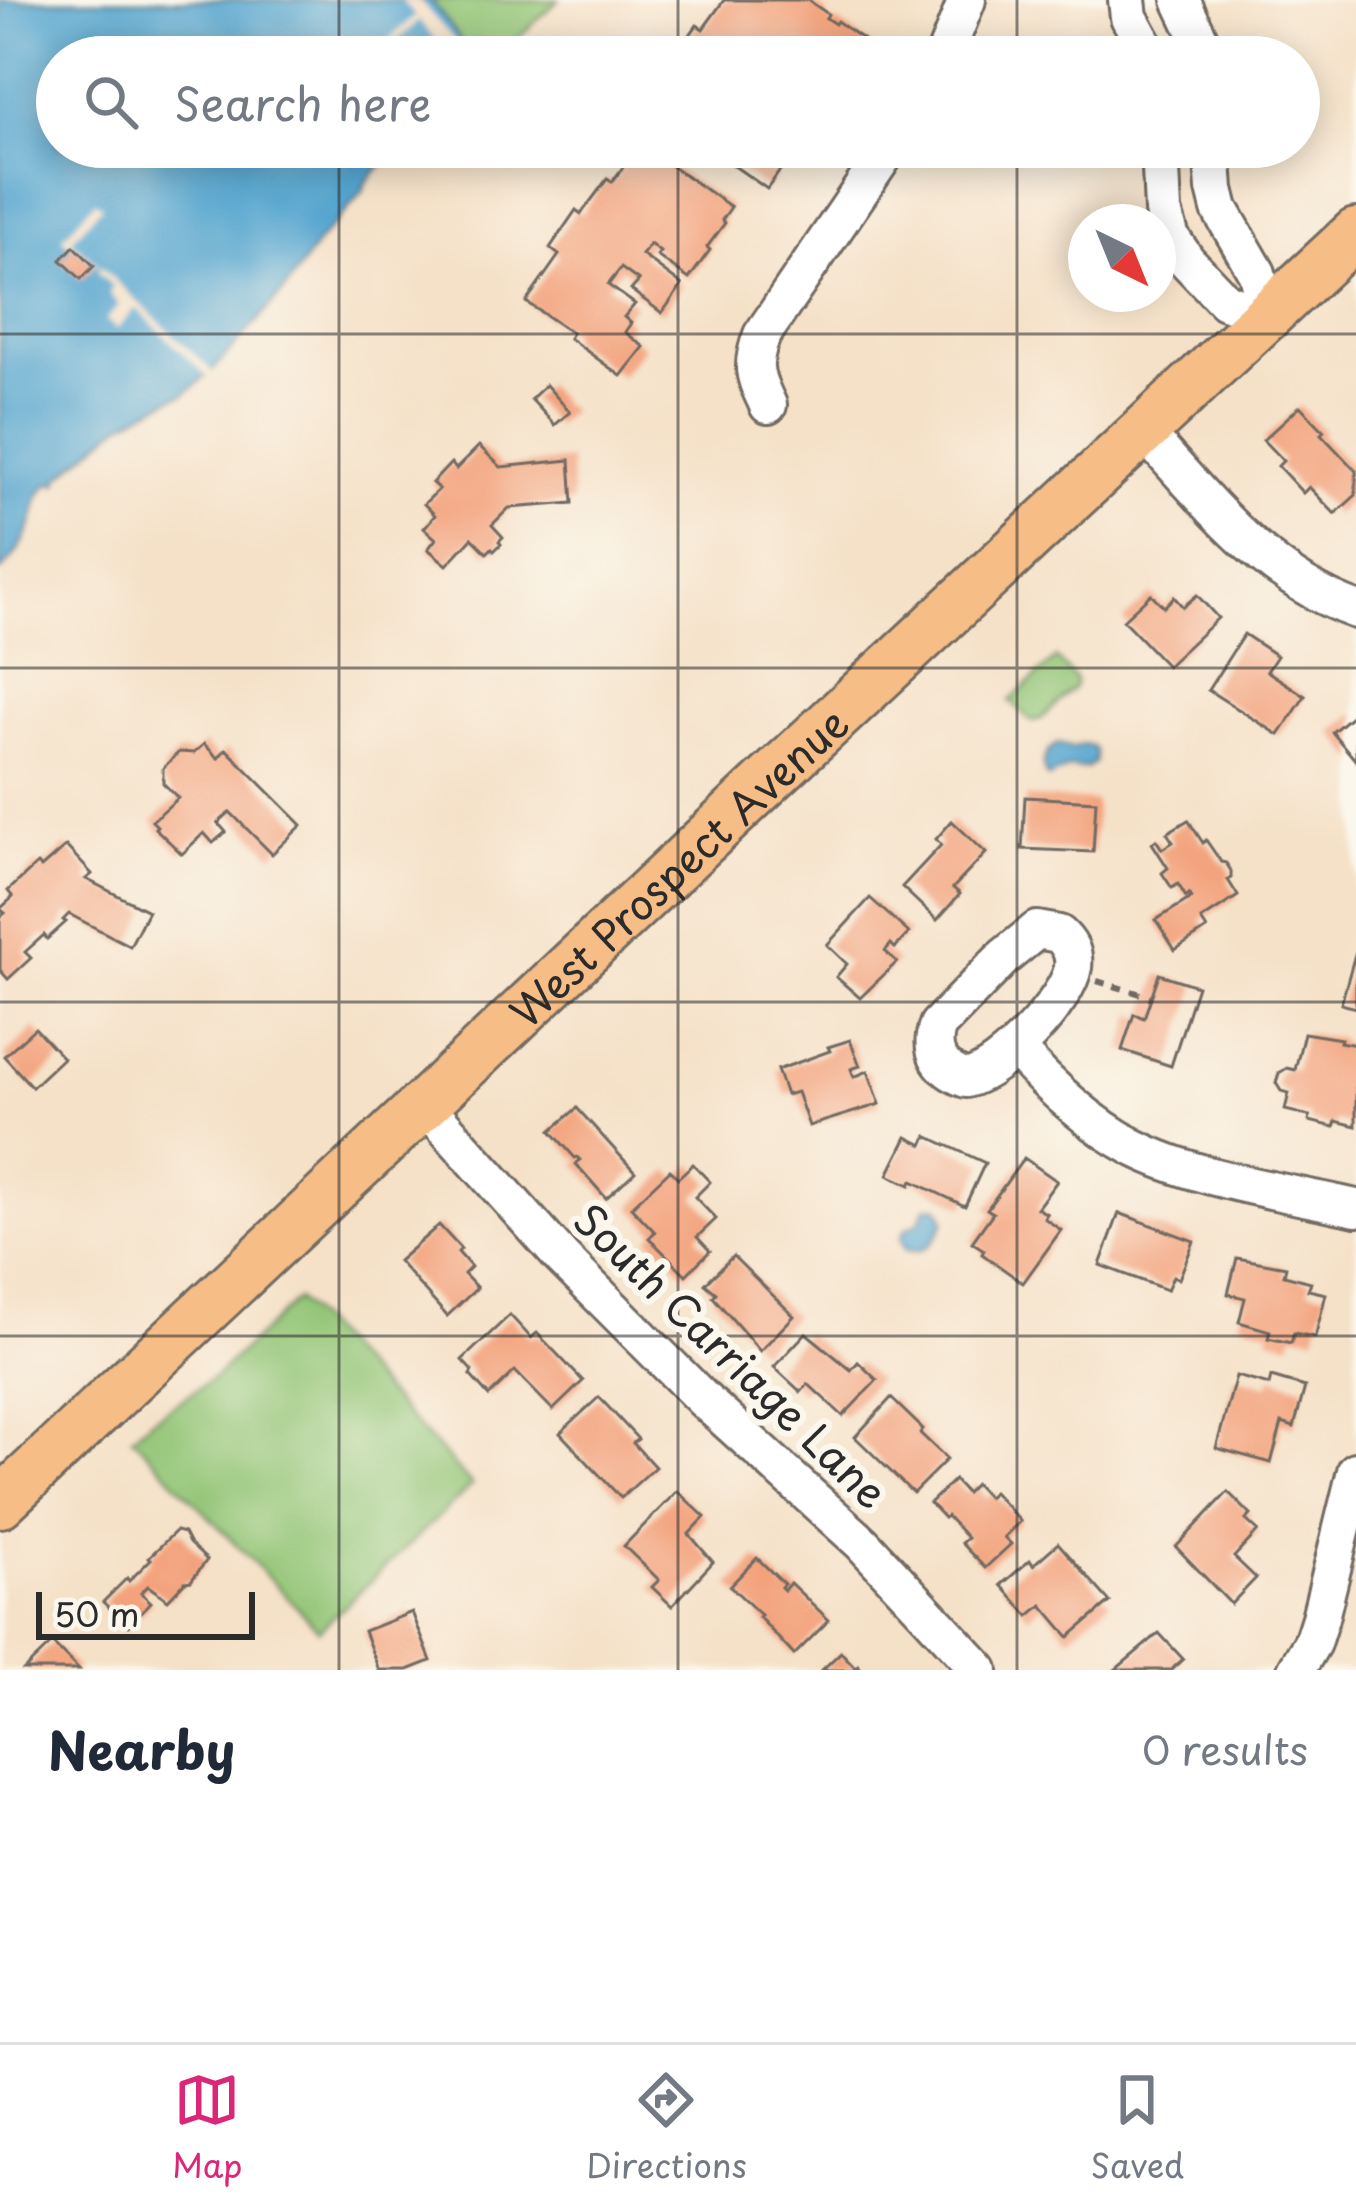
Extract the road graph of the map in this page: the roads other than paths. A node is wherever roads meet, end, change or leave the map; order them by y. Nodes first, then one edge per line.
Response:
1 (967, 0) edge
2 (1127, 0) edge
3 (1181, 0) edge
4 (952, 36) edge
5 (1140, 36) edge
6 (1198, 36) edge
7 (876, 168) edge
8 (1161, 168) edge
9 (1214, 168) edge
10 (1356, 233) edge
11 (1267, 316) junction
12 (768, 405) dead end
13 (1144, 432) junction
14 (1356, 610) edge
15 (1016, 1049) junction
16 (424, 1104) junction
17 (1356, 1208) edge
18 (1356, 1471) edge
19 (0, 1503) edge
20 (980, 1670) edge
21 (1296, 1670) edge

1 - 4 street
2 - 5 street
3 - 6 street
7 - 12 street
8 - 11 street
9 - 11 street
10 - 11 main road, West Prospect Avenue
11 - 13 main road, West Prospect Avenue
13 - 14 street
13 - 16 main road, West Prospect Avenue
15 - 15 street
15 - 17 street
16 - 19 main road, West Prospect Avenue
16 - 20 street, South Carriage Lane
18 - 21 street

